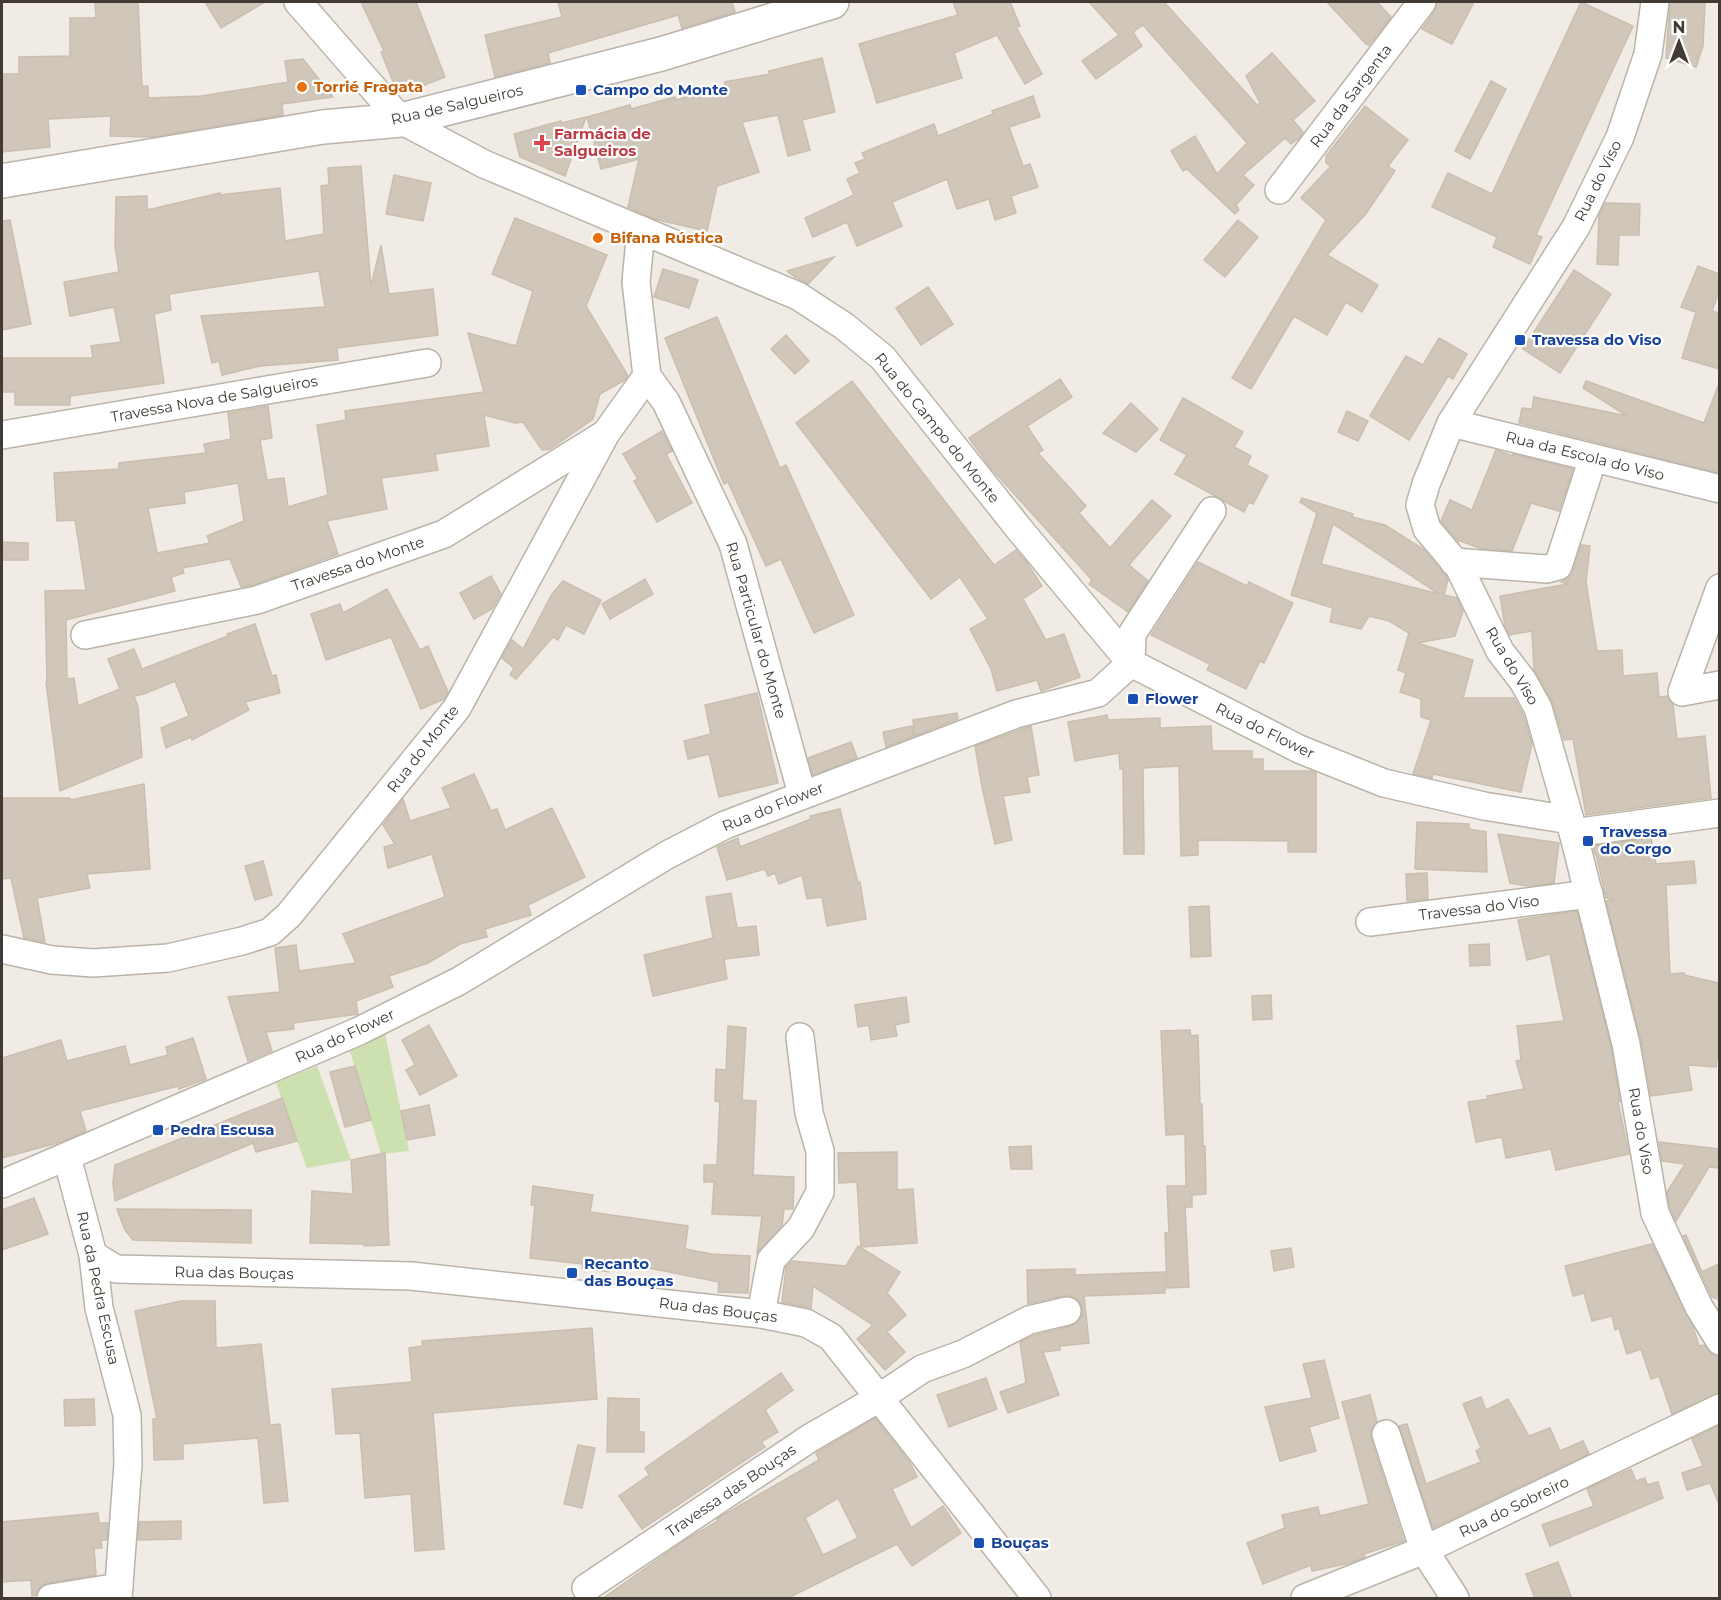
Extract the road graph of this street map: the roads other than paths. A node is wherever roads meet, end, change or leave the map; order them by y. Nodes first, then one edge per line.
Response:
1 (298, 2) edge
2 (832, 2) edge
3 (1422, 2) edge
4 (1655, 2) edge
5 (401, 120) junction
6 (2, 181) edge
7 (1279, 189) dead end
8 (641, 230) junction
9 (427, 363) dead end
10 (647, 376) junction
11 (1451, 423) junction
12 (606, 433) junction
13 (2, 435) edge
14 (1593, 458) junction
15 (1719, 489) edge
16 (1212, 511) dead end
17 (1454, 562) junction
18 (1719, 588) edge
19 (85, 635) dead end
20 (1131, 663) junction
21 (1719, 685) edge
22 (802, 795) junction
23 (1719, 813) edge
24 (1572, 826) junction
25 (1588, 894) junction
26 (1370, 922) dead end
27 (2, 949) edge
28 (800, 1037) dead end
29 (67, 1157) junction
30 (2, 1184) edge
31 (93, 1255) junction
32 (1067, 1311) dead end
33 (761, 1314) junction
34 (1719, 1341) edge
35 (879, 1398) junction
36 (1719, 1408) edge
37 (1386, 1434) dead end
38 (1424, 1550) junction
39 (586, 1588) dead end
40 (118, 1593) edge
41 (51, 1599) edge
42 (1037, 1599) edge
43 (1305, 1599) edge
44 (1455, 1599) edge

1 - 5 street
2 - 5 street, Rua de Salgueiros
3 - 7 street, Rua da Sargenta
4 - 11 street, Rua do Viso
5 - 6 street, Rua de Salgueiros
5 - 8 street, Rua do Campo do Monte
8 - 10 street
8 - 20 street, Rua do Campo do Monte
9 - 13 street, Travessa Nova de Salgueiros
10 - 12 street, Rua do Monte
10 - 22 street, Rua Particular do Monte
11 - 14 street, Rua da Escola do Viso
11 - 17 street, Rua do Viso
12 - 19 street, Travessa do Monte
12 - 27 street, Rua do Monte
14 - 15 street, Rua da Escola do Viso
14 - 17 street
16 - 20 street
17 - 24 street, Rua do Viso
18 - 21 street
20 - 22 street, Rua do Flower
20 - 24 street, Rua do Flower
22 - 29 street, Rua do Flower
23 - 24 street
24 - 25 street, Rua do Viso
25 - 26 street, Travessa do Viso
25 - 34 street, Rua do Viso
28 - 33 street
29 - 30 street, Rua do Flower
29 - 31 street, Rua da Pedra Escusa
31 - 33 street, Rua das Bouças
31 - 40 street, Rua da Pedra Escusa
32 - 35 street, Travessa das Bouças
33 - 35 street, Rua das Bouças
35 - 39 street, Travessa das Bouças
35 - 42 street, Rua das Bouças
36 - 38 street, Rua do Sobreiro
37 - 38 street
38 - 43 street, Rua do Sobreiro
38 - 44 street
40 - 41 street

